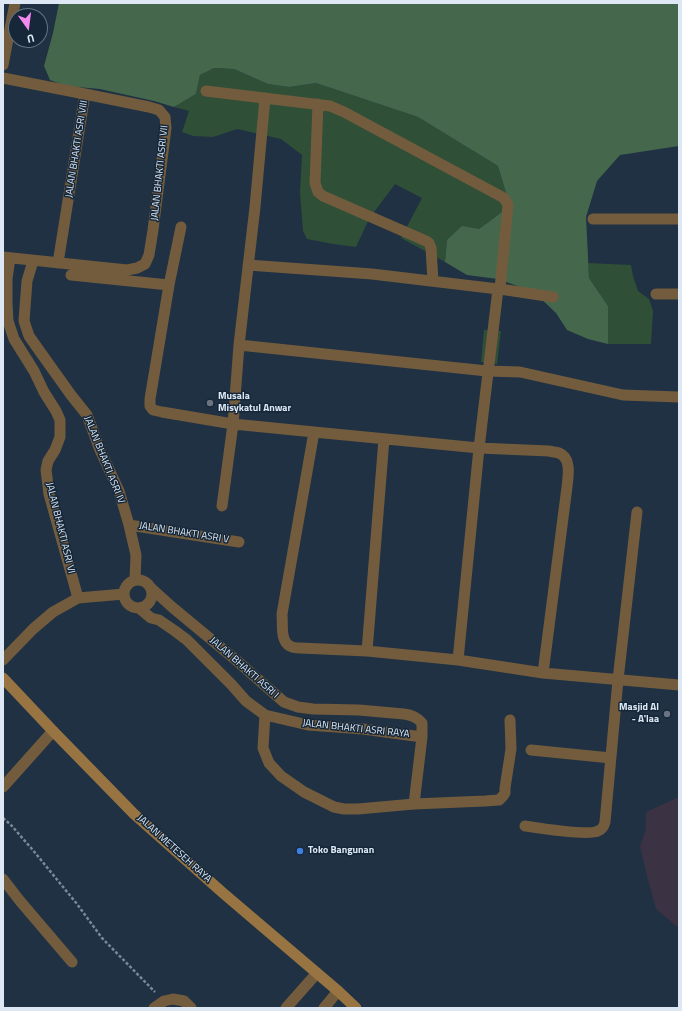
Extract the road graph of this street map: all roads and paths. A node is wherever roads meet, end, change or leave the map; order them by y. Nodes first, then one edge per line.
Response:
1 (15, 3) edge
2 (3, 65) edge
3 (3, 78) edge
4 (206, 91) dead end
5 (85, 94) junction
6 (265, 98) junction
7 (318, 104) junction
8 (593, 219) dead end
9 (679, 219) edge
10 (181, 227) dead end
11 (6, 258) edge
12 (33, 261) junction
13 (58, 263) junction
14 (248, 265) junction
15 (71, 275) dead end
16 (433, 281) junction
17 (169, 285) junction
18 (499, 289) junction
19 (656, 294) dead end
20 (679, 294) edge
21 (553, 297) dead end
22 (239, 345) junction
23 (488, 371) junction
24 (679, 397) edge
25 (233, 424) junction
26 (314, 432) junction
27 (384, 439) junction
28 (479, 448) junction
29 (222, 506) dead end
30 (638, 512) dead end
31 (129, 525) junction
32 (239, 542) dead end
33 (135, 580) junction
34 (151, 588) junction
35 (124, 594) junction
36 (78, 598) junction
37 (139, 608) junction
38 (367, 651) junction
39 (3, 660) edge
40 (458, 660) junction
41 (543, 673) junction
42 (3, 678) edge
43 (618, 680) junction
44 (679, 685) edge
45 (265, 715) junction
46 (510, 720) dead end
47 (53, 731) junction
48 (422, 737) junction
49 (532, 750) dead end
50 (611, 758) junction
51 (3, 787) edge
52 (414, 804) junction
53 (3, 818) edge
54 (525, 826) dead end
55 (3, 879) edge
56 (72, 962) dead end
57 (317, 973) junction
58 (338, 991) junction
59 (164, 1001) junction
60 (154, 1008) edge
61 (191, 1008) edge
62 (286, 1008) edge
63 (324, 1008) edge
64 (356, 1008) edge

1 - 2 street
3 - 5 street, JALAN BHAKTI ASRI VIII
4 - 6 street
5 - 13 street, JALAN BHAKTI ASRI VIII
5 - 13 street, JALAN BHAKTI ASRI VII
6 - 7 street
6 - 14 street
7 - 16 street
7 - 18 street
8 - 9 street
10 - 17 street
11 - 12 street
11 - 36 street, JALAN BHAKTI ASRI VI
12 - 13 street
12 - 31 street, JALAN BHAKTI ASRI IV
14 - 16 street
14 - 22 street
15 - 17 street
16 - 18 street
17 - 25 street
18 - 21 street
18 - 23 street
19 - 20 street
22 - 23 street
22 - 25 street
23 - 24 street
23 - 28 street
25 - 26 street
25 - 29 street
26 - 27 street
26 - 38 street
27 - 28 street
27 - 38 street
28 - 40 street
28 - 41 street
30 - 43 street
31 - 32 street, JALAN BHAKTI ASRI V
31 - 33 street, JALAN BHAKTI ASRI IV
33 - 34 street
33 - 35 street
34 - 37 street
34 - 48 street, JALAN BHAKTI ASRI I
35 - 36 street
35 - 37 street
36 - 39 street
37 - 45 street, JALAN BHAKTI ASRI RAYA
38 - 40 street
40 - 41 street
41 - 43 street
42 - 47 main road, JALAN METESEH RAYA
43 - 44 street
43 - 50 street
45 - 48 street, JALAN BHAKTI ASRI RAYA
45 - 52 street
46 - 52 street
47 - 51 street
47 - 57 main road, JALAN METESEH RAYA
48 - 52 street
49 - 50 street
50 - 54 street
53 - 59 path
55 - 56 street
57 - 58 main road, JALAN METESEH RAYA
57 - 62 street
58 - 63 street
58 - 64 main road, JALAN METESEH RAYA
59 - 60 street
59 - 61 street

